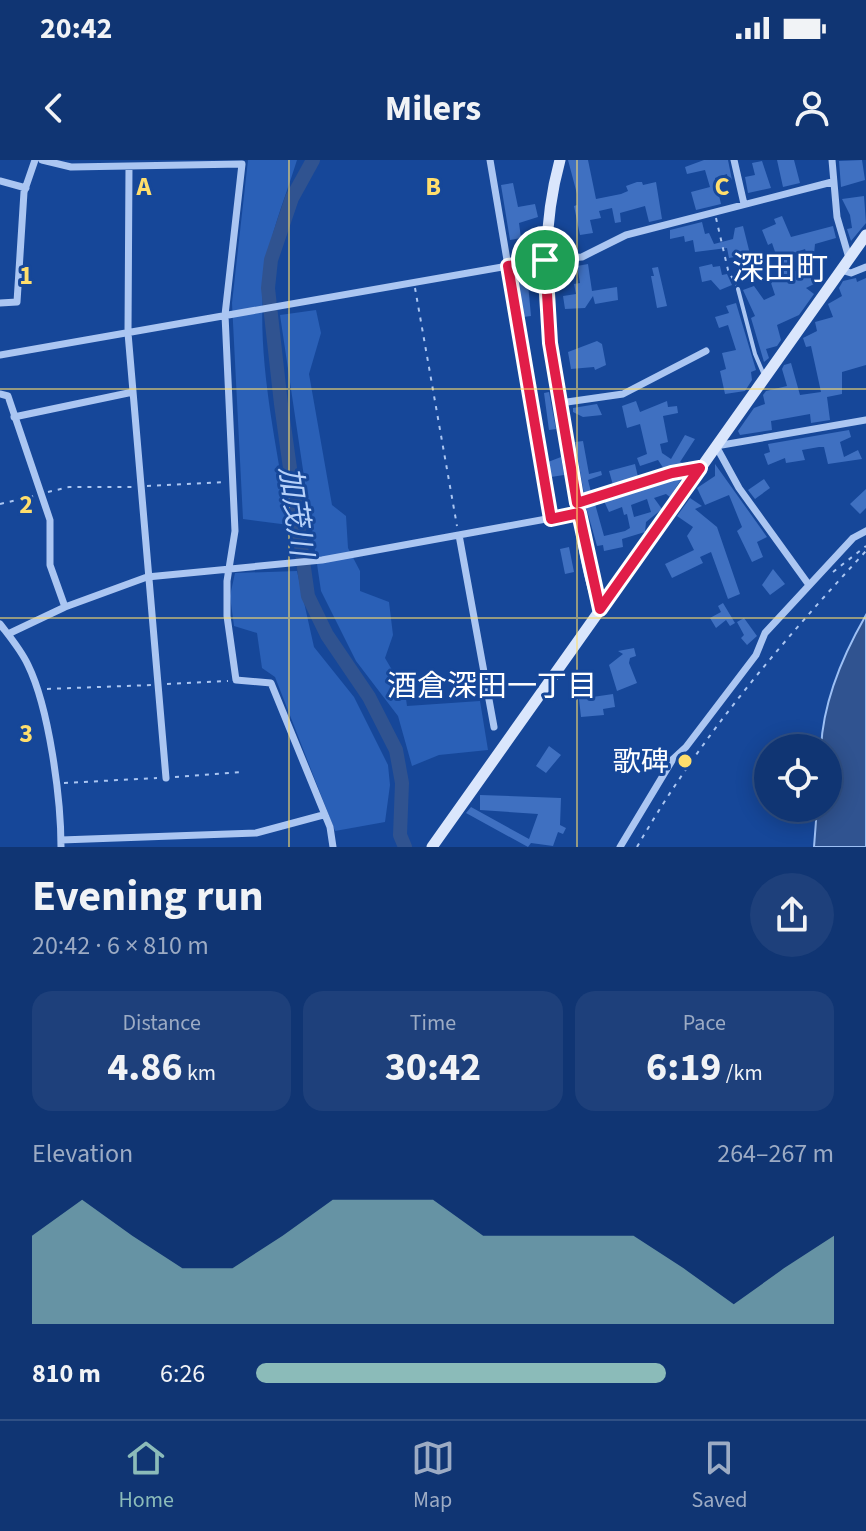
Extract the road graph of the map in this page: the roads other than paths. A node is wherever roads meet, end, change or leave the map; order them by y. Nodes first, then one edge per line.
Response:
1 (35, 160) edge
2 (42, 160) edge
3 (490, 160) edge
4 (560, 160) edge
5 (734, 160) edge
6 (832, 160) edge
7 (129, 166) junction
8 (0, 181) edge
9 (832, 182) junction
10 (26, 188) junction
11 (744, 204) junction
12 (866, 235) edge
13 (545, 260) junction
14 (849, 260) junction
15 (508, 266) junction
16 (866, 267) edge
17 (841, 270) junction
18 (738, 289) road end
19 (0, 303) edge
20 (225, 315) junction
21 (128, 333) junction
22 (706, 351) dead end
23 (0, 355) edge
24 (764, 375) junction
25 (133, 392) junction
26 (0, 394) edge
27 (560, 403) junction
28 (14, 417) junction
29 (866, 420) edge
30 (716, 446) junction
31 (700, 468) junction
32 (578, 508) junction
33 (551, 519) junction
34 (866, 531) edge
35 (459, 535) junction
36 (228, 570) junction
37 (147, 577) junction
38 (809, 585) junction
39 (65, 607) junction
40 (600, 609) junction
41 (0, 624) edge
42 (8, 634) junction
43 (494, 727) dead end
44 (166, 778) road end
45 (323, 815) junction
46 (61, 843) edge
47 (433, 845) edge
48 (333, 847) edge
49 (620, 847) edge

1 - 10 street
2 - 7 street
3 - 15 street
4 - 13 main road
5 - 11 street
6 - 9 street
7 - 20 street
7 - 21 street
8 - 10 street
9 - 11 street
9 - 14 street
10 - 19 street
11 - 13 street
12 - 14 main road
13 - 15 main road
13 - 27 main road
14 - 17 main road
15 - 20 street
15 - 33 street
16 - 17 street
17 - 24 main road
18 - 24 lane
20 - 21 street
20 - 36 street
21 - 23 street
21 - 25 street
22 - 27 street
24 - 30 main road
25 - 28 street
25 - 37 street
26 - 28 street
27 - 32 main road
28 - 39 street
29 - 30 street
30 - 31 main road
30 - 38 street
31 - 32 street
31 - 40 main road
32 - 33 street
32 - 40 main road
33 - 35 street
34 - 38 street
35 - 36 street
35 - 43 street
36 - 37 street
36 - 45 street
37 - 39 street
37 - 44 street
38 - 49 street
39 - 42 street
40 - 47 main road
41 - 42 street
42 - 46 street
45 - 46 street
45 - 48 street

